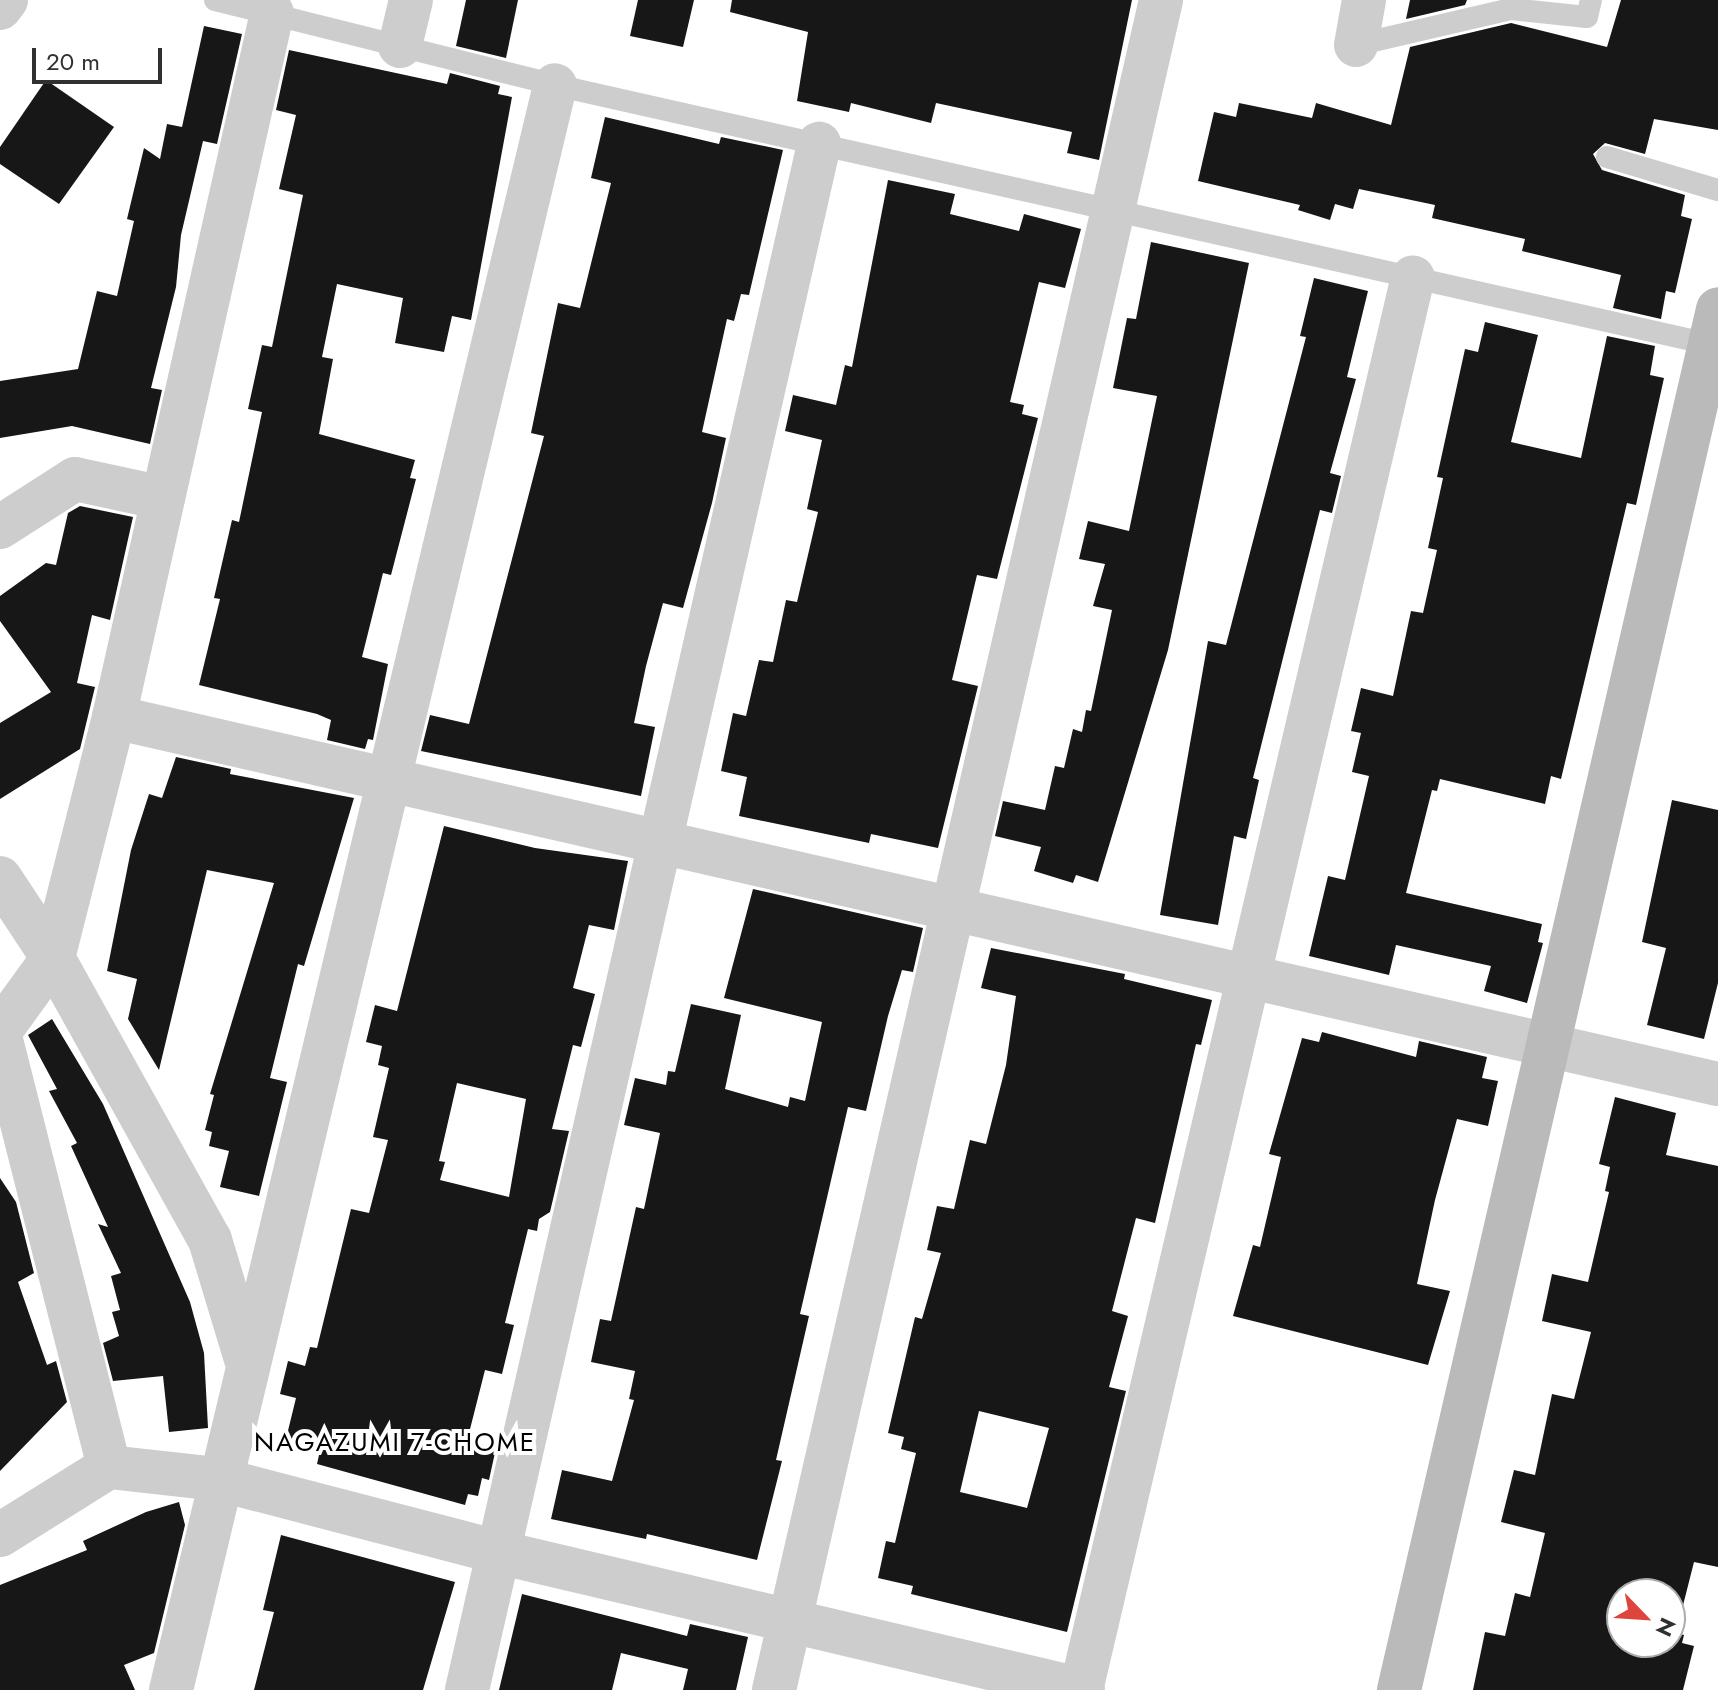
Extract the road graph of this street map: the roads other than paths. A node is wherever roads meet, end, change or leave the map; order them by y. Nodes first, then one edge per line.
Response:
1 (6, 0) edge
2 (215, 0) edge
3 (411, 0) edge
4 (1161, 0) edge
5 (1364, 0) edge
6 (1591, 0) edge
7 (0, 8) edge
8 (272, 13) junction
9 (1356, 45) joint
10 (400, 46) junction
11 (555, 85) junction
12 (819, 144) junction
13 (1607, 157) dead end
14 (1718, 190) edge
15 (1116, 210) junction
16 (1413, 277) junction
17 (1716, 333) edge
18 (163, 498) junction
19 (0, 527) edge
20 (114, 717) junction
21 (387, 780) junction
22 (657, 842) junction
23 (0, 878) edge
24 (956, 910) junction
25 (53, 958) junction
26 (1246, 977) junction
27 (0, 1034) edge
28 (1546, 1046) junction
29 (1718, 1084) edge
30 (16, 1173) edge
31 (210, 1240) junction
32 (273, 1254) junction
33 (247, 1361) junction
34 (109, 1467) junction
35 (218, 1479) junction
36 (0, 1535) edge
37 (498, 1552) junction
38 (789, 1619) junction
39 (171, 1690) edge
40 (467, 1690) edge
41 (774, 1690) edge
42 (1082, 1690) edge
43 (1399, 1690) edge

1 - 7 street
2 - 8 lane
3 - 10 street
4 - 15 street
5 - 9 street
6 - 9 lane
8 - 10 lane
8 - 18 street
10 - 11 lane
11 - 12 lane
11 - 21 street
12 - 15 lane
12 - 22 street
13 - 14 lane
15 - 16 lane
15 - 24 street
16 - 17 lane
16 - 26 street
17 - 28 street
18 - 19 street
18 - 20 street
20 - 21 street
20 - 25 street
21 - 22 street
21 - 32 street
22 - 24 street
22 - 37 street
23 - 25 street
24 - 26 street
24 - 38 street
25 - 27 street
25 - 31 street
26 - 28 street
26 - 42 street
27 - 30 street
28 - 29 street
28 - 43 street
30 - 34 street
31 - 32 street
31 - 33 street
32 - 33 street
33 - 35 street
34 - 35 street
34 - 36 street
35 - 37 street
35 - 39 street
37 - 38 street
37 - 40 street
38 - 41 street
38 - 42 street

